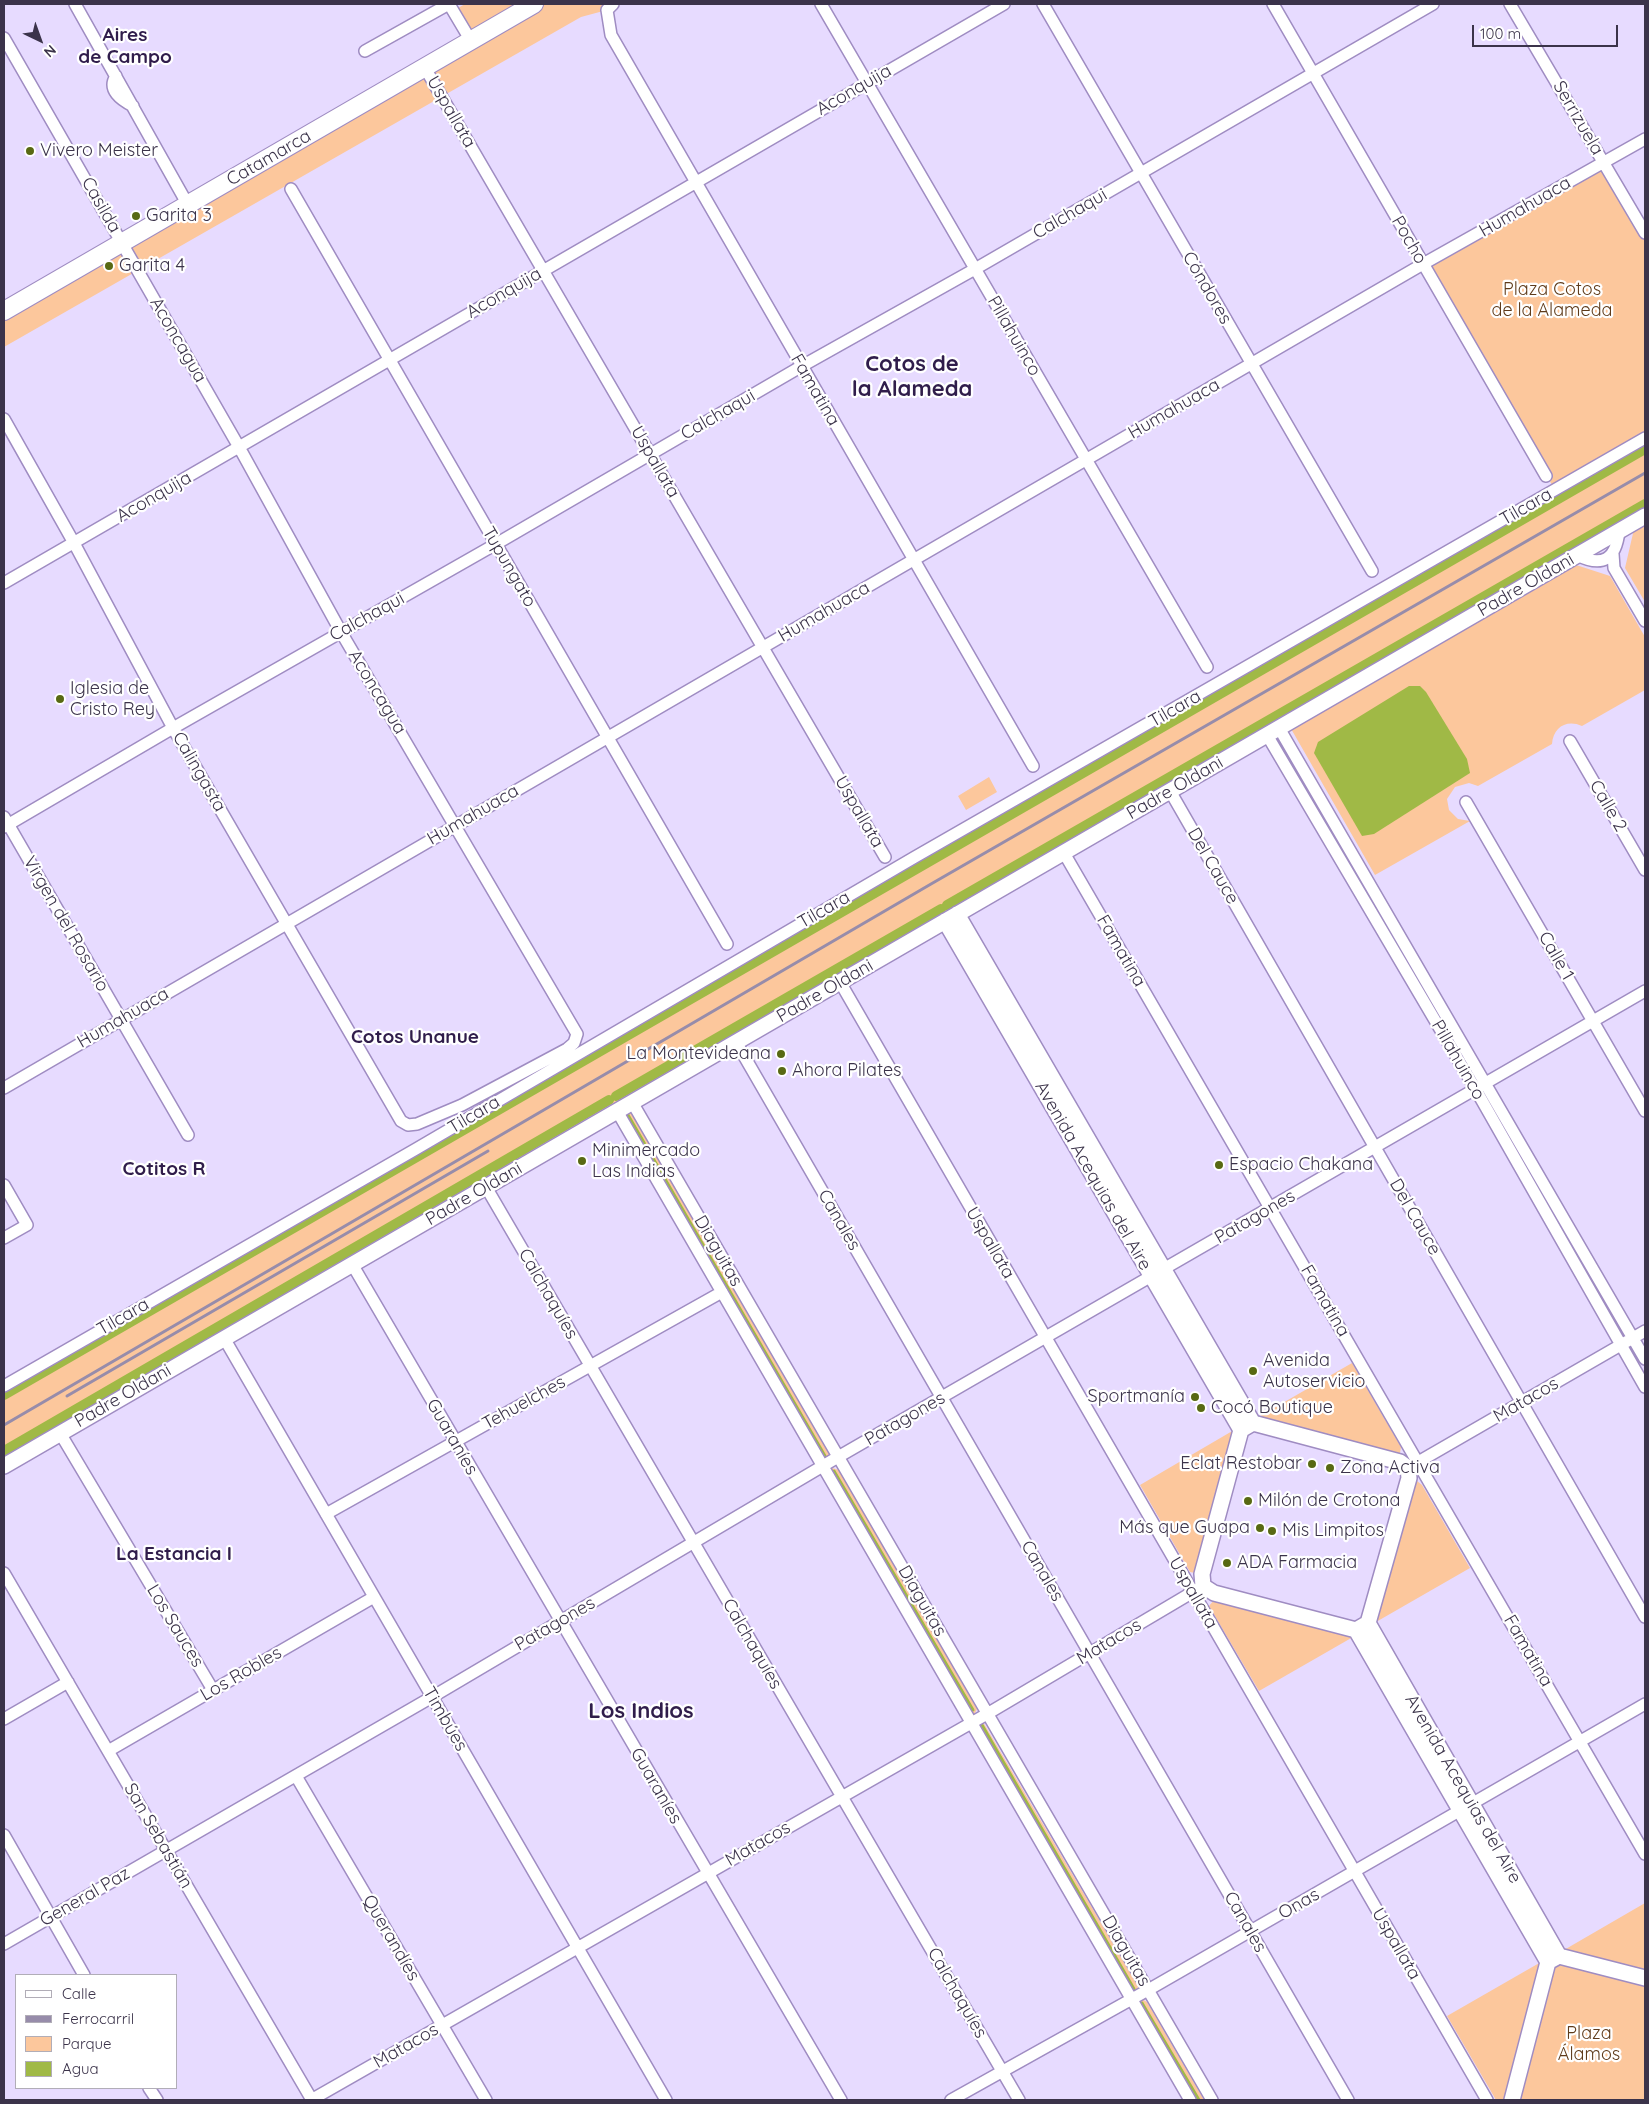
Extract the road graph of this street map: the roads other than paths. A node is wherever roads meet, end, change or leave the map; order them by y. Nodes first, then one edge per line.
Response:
1 (75, 4) edge
2 (449, 4) edge
3 (534, 4) edge
4 (821, 4) edge
5 (1004, 4) edge
6 (1043, 4) edge
7 (1273, 4) edge
8 (1433, 4) edge
9 (1510, 4) edge
10 (610, 7) edge
11 (4, 38) edge
12 (471, 41) junction
13 (365, 51) dead end
14 (425, 68) junction
15 (1313, 73) junction
16 (867, 83) junction
17 (1645, 139) edge
18 (1604, 162) junction
19 (1141, 173) junction
20 (695, 181) junction
21 (291, 189) dead end
22 (188, 205) junction
23 (1645, 233) edge
24 (122, 243) junction
25 (1423, 264) junction
26 (975, 269) junction
27 (543, 271) junction
28 (4, 311) edge
29 (389, 359) junction
30 (1251, 364) junction
31 (802, 366) junction
32 (4, 419) edge
33 (1645, 438) edge
34 (239, 447) junction
35 (650, 454) junction
36 (1086, 460) junction
37 (1546, 476) dead end
38 (1645, 516) edge
39 (1619, 531) junction
40 (74, 543) junction
41 (496, 544) junction
42 (1613, 554) junction
43 (1577, 555) junction
44 (914, 560) junction
45 (1600, 562) junction
46 (1614, 568) junction
47 (1372, 571) dead end
48 (4, 584) edge
49 (1645, 621) edge
50 (341, 632) junction
51 (762, 648) junction
52 (1207, 667) dead end
53 (173, 728) junction
54 (1273, 732) junction
55 (607, 737) junction
56 (1570, 741) dead end
57 (1033, 766) dead end
58 (1170, 791) junction
59 (1466, 802) dead end
60 (5, 823) edge
61 (456, 825) junction
62 (1064, 853) junction
63 (885, 857) dead end
64 (1645, 870) edge
65 (951, 918) junction
66 (288, 923) junction
67 (727, 944) dead end
68 (840, 982) junction
69 (1645, 991) edge
70 (122, 1019) junction
71 (1594, 1022) junction
72 (577, 1034) joint
73 (736, 1042) junction
74 (1481, 1087) junction
75 (4, 1088) edge
76 (632, 1102) junction
77 (617, 1111) junction
78 (1645, 1111) edge
79 (401, 1121) joint
80 (188, 1136) dead end
81 (1375, 1148) junction
82 (4, 1185) edge
83 (486, 1187) junction
84 (1271, 1208) junction
85 (4, 1238) edge
86 (352, 1264) junction
87 (1158, 1273) junction
88 (722, 1292) junction
89 (1645, 1331) edge
90 (224, 1338) junction
91 (1045, 1338) junction
92 (1633, 1338) junction
93 (1621, 1345) junction
94 (1645, 1359) edge
95 (590, 1366) junction
96 (4, 1386) edge
97 (1645, 1387) edge
98 (942, 1398) junction
99 (1522, 1402) junction
100 (1247, 1427) junction
101 (60, 1433) junction
102 (455, 1442) junction
103 (838, 1457) junction
104 (1413, 1465) junction
105 (4, 1466) edge
106 (823, 1466) junction
107 (326, 1514) junction
108 (693, 1543) junction
109 (4, 1573) edge
110 (1198, 1589) junction
111 (374, 1598) junction
112 (1645, 1617) edge
113 (559, 1622) junction
114 (1362, 1627) junction
115 (1090, 1653) junction
116 (68, 1682) junction
117 (213, 1690) junction
118 (432, 1697) junction
119 (1645, 1704) edge
120 (987, 1714) junction
121 (4, 1719) edge
122 (971, 1722) junction
123 (1580, 1742) junction
124 (108, 1750) junction
125 (296, 1776) junction
126 (842, 1796) junction
127 (1466, 1807) junction
128 (4, 1835) edge
129 (166, 1851) junction
130 (1645, 1854) edge
131 (1354, 1872) junction
132 (708, 1873) junction
133 (51, 1917) junction
134 (1250, 1931) junction
135 (4, 1944) edge
136 (578, 1947) junction
137 (1554, 1959) junction
138 (83, 1974) edge
139 (1645, 1978) edge
140 (1148, 1990) junction
141 (1131, 1999) junction
142 (442, 2025) junction
143 (1002, 2070) junction
144 (150, 2089) edge
145 (157, 2100) edge
146 (311, 2100) edge
147 (486, 2100) edge
148 (666, 2100) edge
149 (841, 2100) edge
150 (951, 2100) edge
151 (1019, 2100) edge
152 (1190, 2100) edge
153 (1212, 2100) edge
154 (1348, 2100) edge
155 (1487, 2100) edge
156 (1512, 2100) edge

1 - 22 street
2 - 12 street
2 - 13 street
3 - 12 main road, Catamarca
4 - 16 street, Pillahuinco
5 - 16 street, Aconquija
6 - 19 street, Cóndores
7 - 15 street, Pocho
8 - 15 street, Calchaqui
9 - 18 street, Serrizuela
10 - 20 street, Famatina
11 - 24 street, Casilda
12 - 14 main road, Catamarca
14 - 22 main road, Catamarca
14 - 27 street, Uspallata
15 - 19 street, Calchaqui
15 - 25 street, Pocho
16 - 20 street, Aconquija
16 - 26 street, Pillahuinco
17 - 18 street, Humahuaca
18 - 23 street, Serrizuela
18 - 25 street, Humahuaca
19 - 26 street, Calchaqui
19 - 30 street, Cóndores
20 - 27 street, Aconquija
20 - 31 street, Famatina
21 - 29 street, Tupungato
22 - 24 main road, Catamarca
24 - 28 main road, Catamarca
24 - 34 street, Aconcagua
25 - 30 street, Humahuaca
25 - 37 street, Pocho
26 - 31 street, Calchaqui
26 - 36 street, Pillahuinco
27 - 29 street, Aconquija
27 - 35 street, Uspallata
29 - 34 street, Aconquija
29 - 41 street, Tupungato
30 - 36 street, Humahuaca
30 - 47 street, Cóndores
31 - 35 street, Calchaqui
31 - 44 street, Famatina
32 - 40 street, Calingasta
33 - 96 street, Tilcara
34 - 40 street, Aconquija
34 - 50 street, Aconcagua
35 - 41 street, Calchaqui
35 - 51 street, Uspallata
36 - 44 street, Humahuaca
36 - 52 street, Pillahuinco
38 - 39 main road, Padre Oldani
39 - 42 street
39 - 43 main road, Padre Oldani
40 - 48 street, Aconquija
40 - 53 street, Calingasta
41 - 50 street, Calchaqui
41 - 55 street, Tupungato
42 - 45 street
42 - 46 street
43 - 45 street
43 - 54 main road, Padre Oldani
44 - 51 street, Humahuaca
44 - 57 street, Famatina
45 - 46 street
46 - 49 street
50 - 53 street, Calchaqui
50 - 61 street, Aconcagua
51 - 55 street, Humahuaca
51 - 63 street, Uspallata
53 - 60 street, Calchaqui
53 - 66 street, Calingasta
54 - 58 main road, Padre Oldani
54 - 74 street, Pillahuinco
55 - 61 street, Humahuaca
55 - 67 street, Tupungato
56 - 64 street, Calle 2
58 - 62 main road, Padre Oldani
58 - 81 street, Del Cauce
59 - 71 street, Calle 1
60 - 70 street, Virgen del Rosario
61 - 66 street, Humahuaca
61 - 72 street, Aconcagua
62 - 65 main road, Padre Oldani
62 - 84 street, Famatina
65 - 68 main road, Padre Oldani
65 - 87 main road, Avenida Acequias del Aire
66 - 70 street, Humahuaca
66 - 79 street, Calingasta
68 - 73 main road, Padre Oldani
68 - 91 street, Uspallata
69 - 71 street, Patagones
70 - 75 street, Humahuaca
70 - 80 street, Virgen del Rosario
71 - 74 street, Patagones
71 - 78 street, Calle 1
72 - 79 street, Tilcara
73 - 76 main road, Padre Oldani
73 - 98 street, Canales
74 - 81 street, Patagones
74 - 92 street, Pillahuinco
74 - 93 street, Pillahuinco
76 - 77 main road, Padre Oldani
76 - 103 street, Diaguitas
77 - 83 main road, Padre Oldani
77 - 88 street, Diaguitas
81 - 84 street, Patagones
81 - 99 street, Del Cauce
82 - 85 street
83 - 86 main road, Padre Oldani
83 - 95 street, Calchaquíes
84 - 87 street, Patagones
84 - 104 street, Famatina
86 - 90 main road, Padre Oldani
86 - 102 street, Guaraníes
87 - 91 street, Patagones
87 - 100 main road, Avenida Acequias del Aire
88 - 95 street, Tehuelches
88 - 106 street, Diaguitas
89 - 92 street, Matacos
90 - 101 main road, Padre Oldani
90 - 107 street, Timbúes
91 - 98 street, Patagones
91 - 110 street, Uspallata
92 - 93 street, Matacos
92 - 94 street, Pillahuinco
93 - 97 street, Pillahuinco
93 - 99 street, Matacos
95 - 102 street, Tehuelches
95 - 108 street, Calchaquíes
98 - 103 street, Patagones
98 - 115 street, Canales
99 - 104 street, Matacos
99 - 112 street, Del Cauce
100 - 104 main road
100 - 110 main road
101 - 105 main road, Padre Oldani
101 - 117 street, Los Sauces
102 - 107 street, Tehuelches
102 - 113 street, Guaraníes
103 - 106 street, Patagones
103 - 120 street, Diaguitas
104 - 114 main road
104 - 123 street, Famatina
106 - 108 street, Patagones
106 - 122 street, Diaguitas
107 - 111 street, Timbúes
108 - 113 street, Patagones
108 - 126 street, Calchaquíes
109 - 116 street, San Sebastián
110 - 114 main road
110 - 115 street, Matacos
110 - 131 street, Uspallata
111 - 117 street, Los Robles
111 - 118 street, Timbúes
113 - 118 street, Patagones
113 - 132 street, Guaraníes
114 - 127 main road, Avenida Acequias del Aire
115 - 120 street, Matacos
115 - 134 street, Canales
116 - 121 street
116 - 124 street, San Sebastián
117 - 124 street, Los Robles
118 - 125 street, Patagones
118 - 136 street, Timbúes
119 - 123 street, Onas
120 - 122 street, Matacos
120 - 140 street, Diaguitas
122 - 126 street, Matacos
122 - 141 street, Diaguitas
123 - 127 street, Onas
123 - 130 street, Famatina
124 - 129 street, San Sebastián
125 - 129 street, Patagones
125 - 142 street, Querandíes
126 - 132 street, Matacos
126 - 143 street, Calchaquíes
127 - 131 street, Onas
127 - 137 main road, Avenida Acequias del Aire
128 - 133 street
129 - 133 street, General Paz
129 - 146 street, San Sebastián
131 - 134 street, Onas
131 - 155 street, Uspallata
132 - 136 street, Matacos
132 - 149 street, Guaraníes
133 - 135 street, General Paz
133 - 138 street
134 - 140 street, Onas
134 - 154 street, Canales
136 - 142 street, Matacos
136 - 148 street, Timbúes
137 - 139 main road
137 - 156 main road
140 - 141 street, Onas
140 - 153 street, Diaguitas
141 - 143 street, Onas
141 - 152 street, Diaguitas
142 - 146 street, Matacos
142 - 147 street, Querandíes
143 - 150 street, Onas
143 - 151 street, Calchaquíes
144 - 145 street

